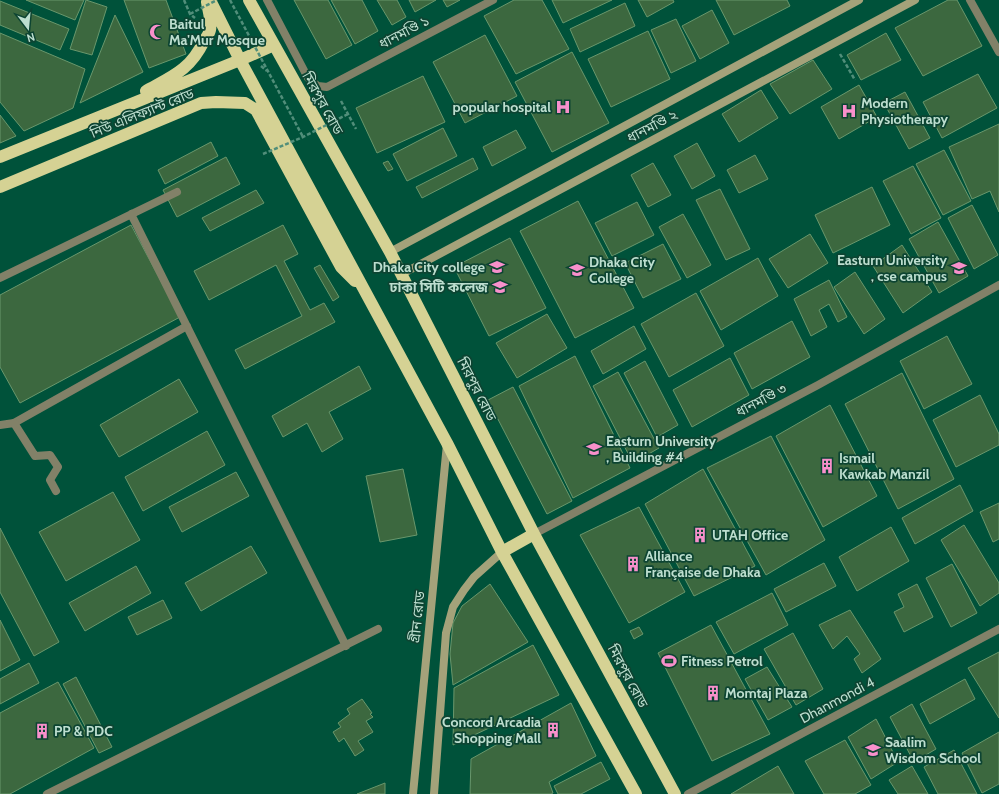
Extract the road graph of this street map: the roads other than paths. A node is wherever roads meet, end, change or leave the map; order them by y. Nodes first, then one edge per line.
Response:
1 (207, 0) edge
2 (210, 0) edge
3 (249, 0) edge
4 (267, 0) edge
5 (493, 0) edge
6 (859, 0) edge
7 (915, 0) edge
8 (970, 0) edge
9 (274, 45) junction
10 (999, 52) edge
11 (240, 60) junction
12 (111, 112) junction
13 (0, 157) edge
14 (0, 187) edge
15 (177, 192) dead end
16 (131, 214) junction
17 (390, 252) junction
18 (402, 274) junction
19 (0, 278) edge
20 (999, 285) edge
21 (365, 291) junction
22 (187, 326) junction
23 (14, 423) junction
24 (0, 425) edge
25 (447, 443) junction
26 (56, 491) dead end
27 (534, 534) junction
28 (502, 552) junction
29 (378, 629) dead end
30 (999, 629) edge
31 (346, 646) junction
32 (47, 794) edge
33 (413, 794) edge
34 (434, 794) edge
35 (636, 794) edge
36 (675, 794) edge
37 (688, 794) edge

1 - 12 highway
2 - 11 highway
3 - 9 highway, মিরপুর রোড
4 - 5 street, ধানমণ্ডি ১
6 - 17 main road, ধানমণ্ডি ২
7 - 18 main road, ধানমণ্ডি ২
8 - 10 street
9 - 11 highway, নিউ এলিফ্যান্ট রোড
9 - 17 highway, মিরপুর রোড
11 - 12 highway, নিউ এলিফ্যান্ট রোড
11 - 21 highway
12 - 13 highway, নিউ এলিফ্যান্ট রোড
14 - 21 highway, নিউ এলিফ্যান্ট রোড
15 - 16 street
16 - 19 street
16 - 22 street
17 - 18 highway, মিরপুর রোড
18 - 27 highway, মিরপুর রোড
20 - 27 street, ধানমণ্ডি ৩
21 - 25 highway
22 - 23 street
22 - 31 street
23 - 24 street
23 - 26 street
25 - 28 highway
25 - 33 main road, গ্রীন রোড
27 - 28 highway
27 - 36 highway, মিরপুর রোড
28 - 34 main road
28 - 35 highway
29 - 31 street
30 - 37 street, Dhanmondi 4
31 - 32 street

